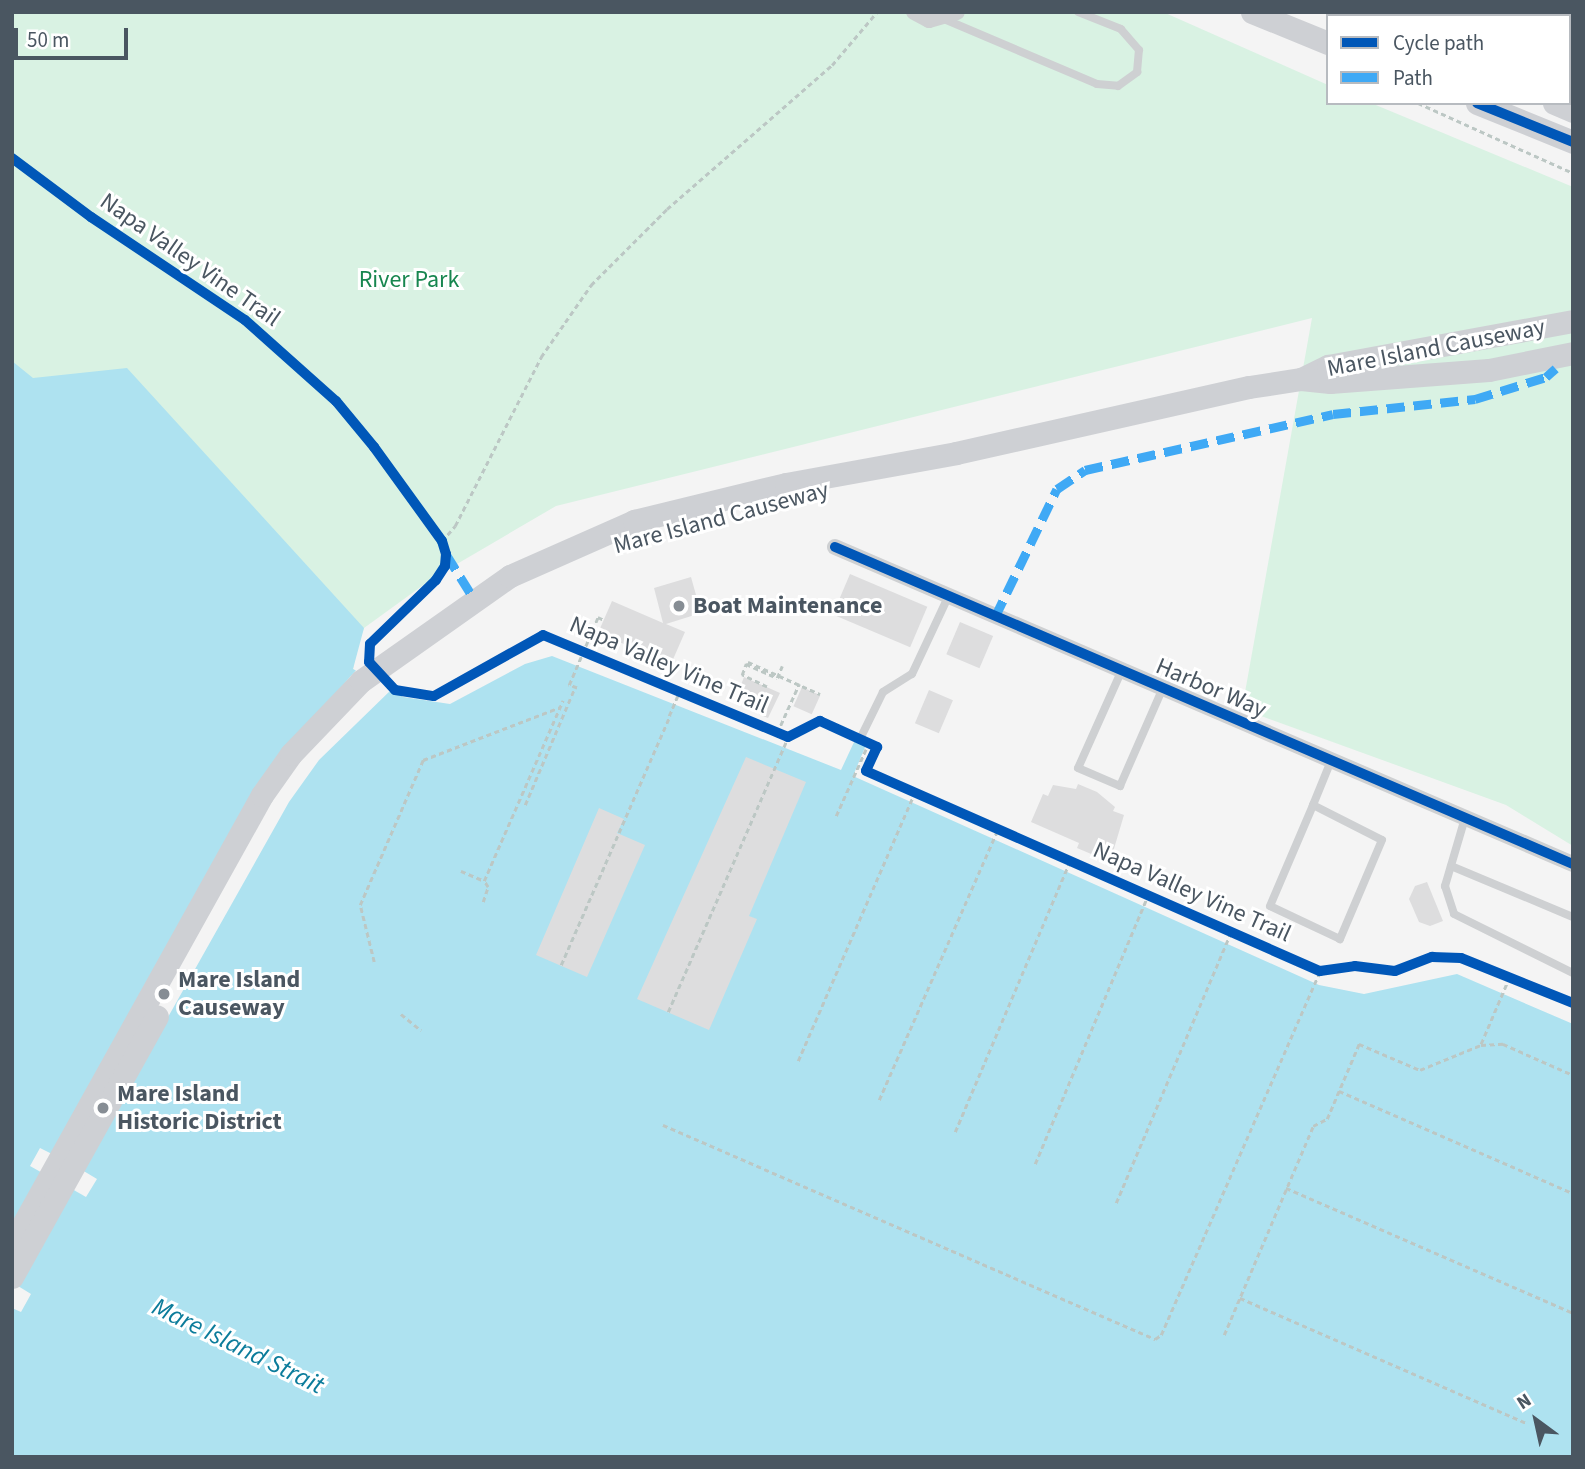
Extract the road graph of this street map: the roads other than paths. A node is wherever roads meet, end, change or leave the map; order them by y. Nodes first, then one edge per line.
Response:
1 (914, 12) edge
2 (1078, 12) edge
3 (1252, 12) edge
4 (951, 16) edge
5 (1326, 42) edge
6 (1482, 105) edge
7 (1573, 142) edge
8 (1573, 321) edge
9 (1573, 353) edge
10 (1301, 379) junction
11 (835, 547) dead end
12 (948, 597) junction
13 (405, 656) junction
14 (1121, 672) junction
15 (1162, 690) junction
16 (865, 741) road end
17 (1331, 761) junction
18 (1312, 804) junction
19 (1465, 818) junction
20 (1573, 864) edge
21 (1451, 866) junction
22 (1573, 917) edge
23 (1573, 973) edge
24 (12, 1244) edge
25 (12, 1277) edge

1 - 4 street
2 - 4 lane
3 - 5 main road
6 - 7 main road
8 - 10 main road, Mare Island Causeway
9 - 10 main road, Mare Island Causeway
10 - 13 main road, Mare Island Causeway
11 - 12 street, Harbor Way
12 - 14 street, Harbor Way
12 - 16 lane
13 - 24 main road, Mare Island Causeway
13 - 25 main road, Mare Island Causeway
14 - 15 street, Harbor Way
14 - 15 lane
15 - 17 street, Harbor Way
17 - 18 lane
17 - 19 street, Harbor Way
18 - 18 lane
19 - 20 street, Harbor Way
19 - 21 lane
21 - 22 lane
21 - 23 lane

